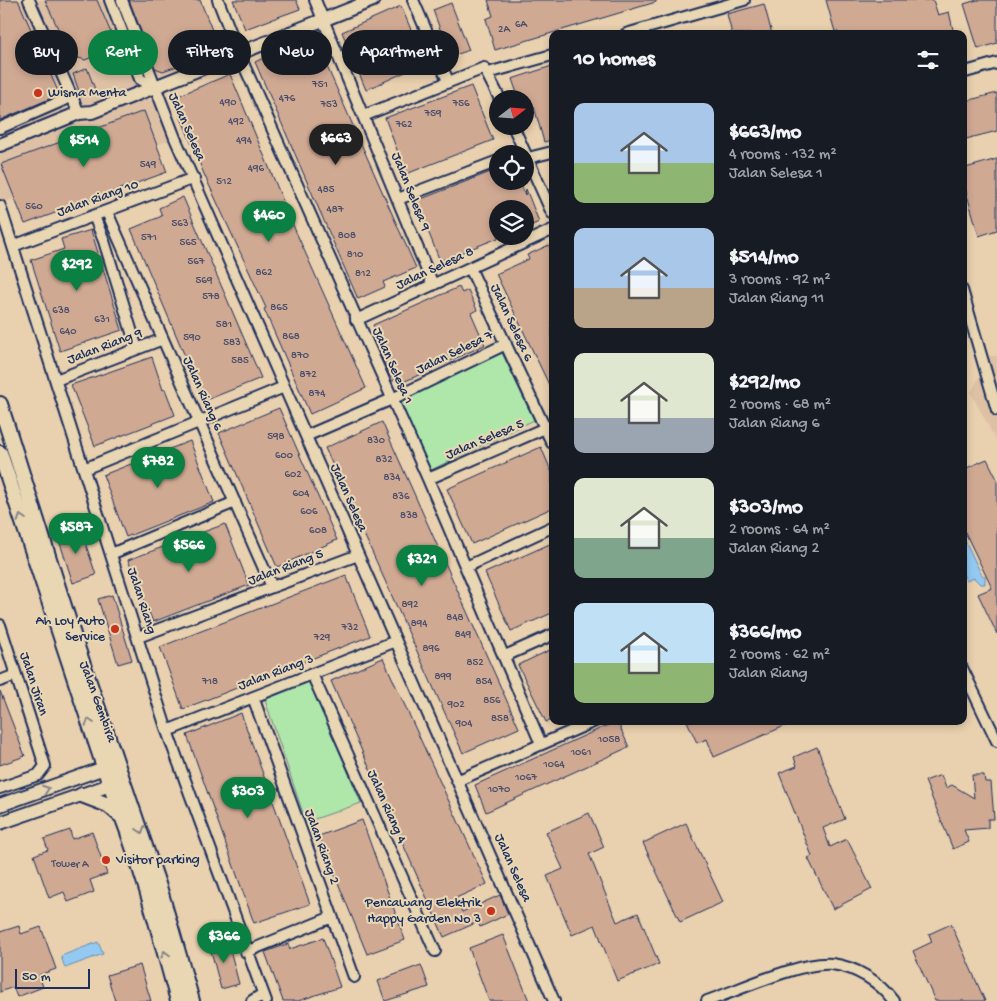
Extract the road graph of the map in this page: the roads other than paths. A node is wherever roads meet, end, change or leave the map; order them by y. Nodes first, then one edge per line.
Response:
1 (29, 0) edge
2 (110, 0) edge
3 (122, 0) edge
4 (218, 0) edge
5 (315, 0) edge
6 (374, 0) edge
7 (413, 0) edge
8 (744, 0) edge
9 (709, 5) edge
10 (324, 20) junction
11 (230, 30) edge
12 (637, 30) edge
13 (251, 49) edge
14 (549, 56) edge
15 (997, 64) edge
16 (486, 70) junction
17 (967, 72) edge
18 (185, 75) edge
19 (248, 75) edge
20 (448, 81) junction
21 (154, 87) junction
22 (496, 90) edge
23 (71, 97) junction
24 (92, 112) junction
25 (79, 113) junction
26 (363, 116) junction
27 (0, 128) edge
28 (0, 145) edge
29 (0, 152) edge
30 (549, 152) edge
31 (534, 153) edge
32 (489, 164) edge
33 (194, 178) junction
34 (534, 178) edge
35 (398, 199) junction
36 (0, 206) edge
37 (549, 208) edge
38 (107, 212) junction
39 (94, 216) junction
40 (549, 231) edge
41 (13, 246) junction
42 (470, 268) junction
43 (433, 285) junction
44 (967, 307) edge
45 (356, 320) junction
46 (163, 339) junction
47 (506, 344) junction
48 (137, 349) junction
49 (56, 380) junction
50 (284, 386) junction
51 (392, 399) junction
52 (0, 404) edge
53 (997, 410) edge
54 (200, 422) junction
55 (549, 427) edge
56 (306, 436) junction
57 (0, 453) edge
58 (84, 469) junction
59 (428, 479) junction
60 (235, 502) junction
61 (549, 528) edge
62 (111, 554) junction
63 (358, 555) junction
64 (466, 567) junction
65 (272, 587) junction
66 (0, 625) edge
67 (549, 636) edge
68 (138, 637) junction
69 (396, 641) junction
70 (505, 656) junction
71 (312, 674) junction
72 (16, 675) junction
73 (967, 678) edge
74 (0, 680) edge
75 (253, 697) junction
76 (586, 725) edge
77 (166, 731) junction
78 (997, 741) edge
79 (541, 744) junction
80 (115, 775) junction
81 (458, 780) junction
82 (0, 788) edge
83 (82, 795) junction
84 (0, 805) edge
85 (124, 818) junction
86 (0, 823) edge
87 (332, 917) junction
88 (435, 951) dead end
89 (246, 952) junction
90 (354, 977) dead end
91 (264, 997) edge
92 (178, 1001) edge
93 (192, 1001) edge
94 (252, 1001) edge
95 (554, 1001) edge
96 (707, 1001) edge
97 (894, 1001) edge

1 - 23 street
2 - 21 street, Jalan Selesa
3 - 21 street, Jalan Selesa
4 - 11 street, Jalan Selesa 1
5 - 10 street, Jalan Selesa 9
6 - 10 street
7 - 20 street
8 - 9 street
9 - 12 street
10 - 13 street
10 - 26 street, Jalan Selesa 9
14 - 16 street
15 - 17 street
16 - 20 street
16 - 22 street
18 - 21 street
19 - 45 street, Jalan Selesa 1
20 - 26 street
21 - 24 street
21 - 33 street, Jalan Selesa
23 - 25 street
23 - 27 street
24 - 25 street
24 - 29 street
25 - 28 street
26 - 35 street, Jalan Selesa 9
30 - 31 street
32 - 35 street
33 - 38 street, Jalan Riang 10
33 - 50 street, Jalan Selesa
34 - 37 street
35 - 43 street, Jalan Selesa 9
36 - 41 street, Jalan Riang
38 - 39 street, Jalan Riang 10
38 - 46 street, Jalan Riang 6
39 - 41 street, Jalan Riang 10
39 - 48 street
40 - 42 street, Jalan Selesa 8
41 - 49 street, Jalan Riang
42 - 43 street, Jalan Selesa 8
42 - 47 street, Jalan Selesa 6
43 - 45 street, Jalan Selesa 8
44 - 53 street
45 - 51 street, Jalan Selesa 1
46 - 48 street, Jalan Riang 9
46 - 54 street, Jalan Riang 6
47 - 51 street, Jalan Selesa 7
47 - 55 street, Jalan Selesa 6
48 - 49 street, Jalan Riang 9
49 - 58 street, Jalan Riang
50 - 54 street
50 - 56 street, Jalan Selesa
51 - 56 street, Jalan Selesa 7
51 - 59 street, Jalan Selesa 1
52 - 80 main road, Jalan Gembira
54 - 58 street
54 - 60 street, Jalan Riang 6
55 - 59 street, Jalan Selesa 5
56 - 63 street, Jalan Selesa
80 -> 57 main road, Jalan Gembira
58 - 62 street, Jalan Riang
59 - 64 street, Jalan Selesa 1
60 - 62 street
60 - 65 street, Jalan Riang 6
61 - 64 street
62 - 68 street, Jalan Riang
63 - 65 street, Jalan Riang 5
63 - 69 street, Jalan Selesa
64 - 70 street, Jalan Selesa 1
65 - 68 street, Jalan Riang 5
66 - 72 street, Jalan Jiran
67 - 70 street
68 - 77 street, Jalan Riang
69 - 71 street, Jalan Riang 3
69 - 81 street, Jalan Selesa
70 - 79 street, Jalan Selesa 1
71 - 75 street, Jalan Riang 3
71 - 88 street, Jalan Riang 4
72 - 74 street
72 - 82 street, Jalan Jiran
73 - 78 street
75 - 77 street, Jalan Riang 3
75 - 87 street, Jalan Riang 2
76 - 79 street
77 - 89 street, Jalan Riang
79 - 81 street
80 - 83 street
84 -> 80 street
80 - 85 main road, Jalan Gembira
80 -> 93 main road, Jalan Gembira
81 - 95 street, Jalan Selesa
83 - 85 main road
83 - 86 street
92 -> 85 main road, Jalan Gembira
87 - 89 street
87 - 90 street, Jalan Riang 2
89 - 91 street, Jalan Riang
91 - 94 street
96 - 97 street

